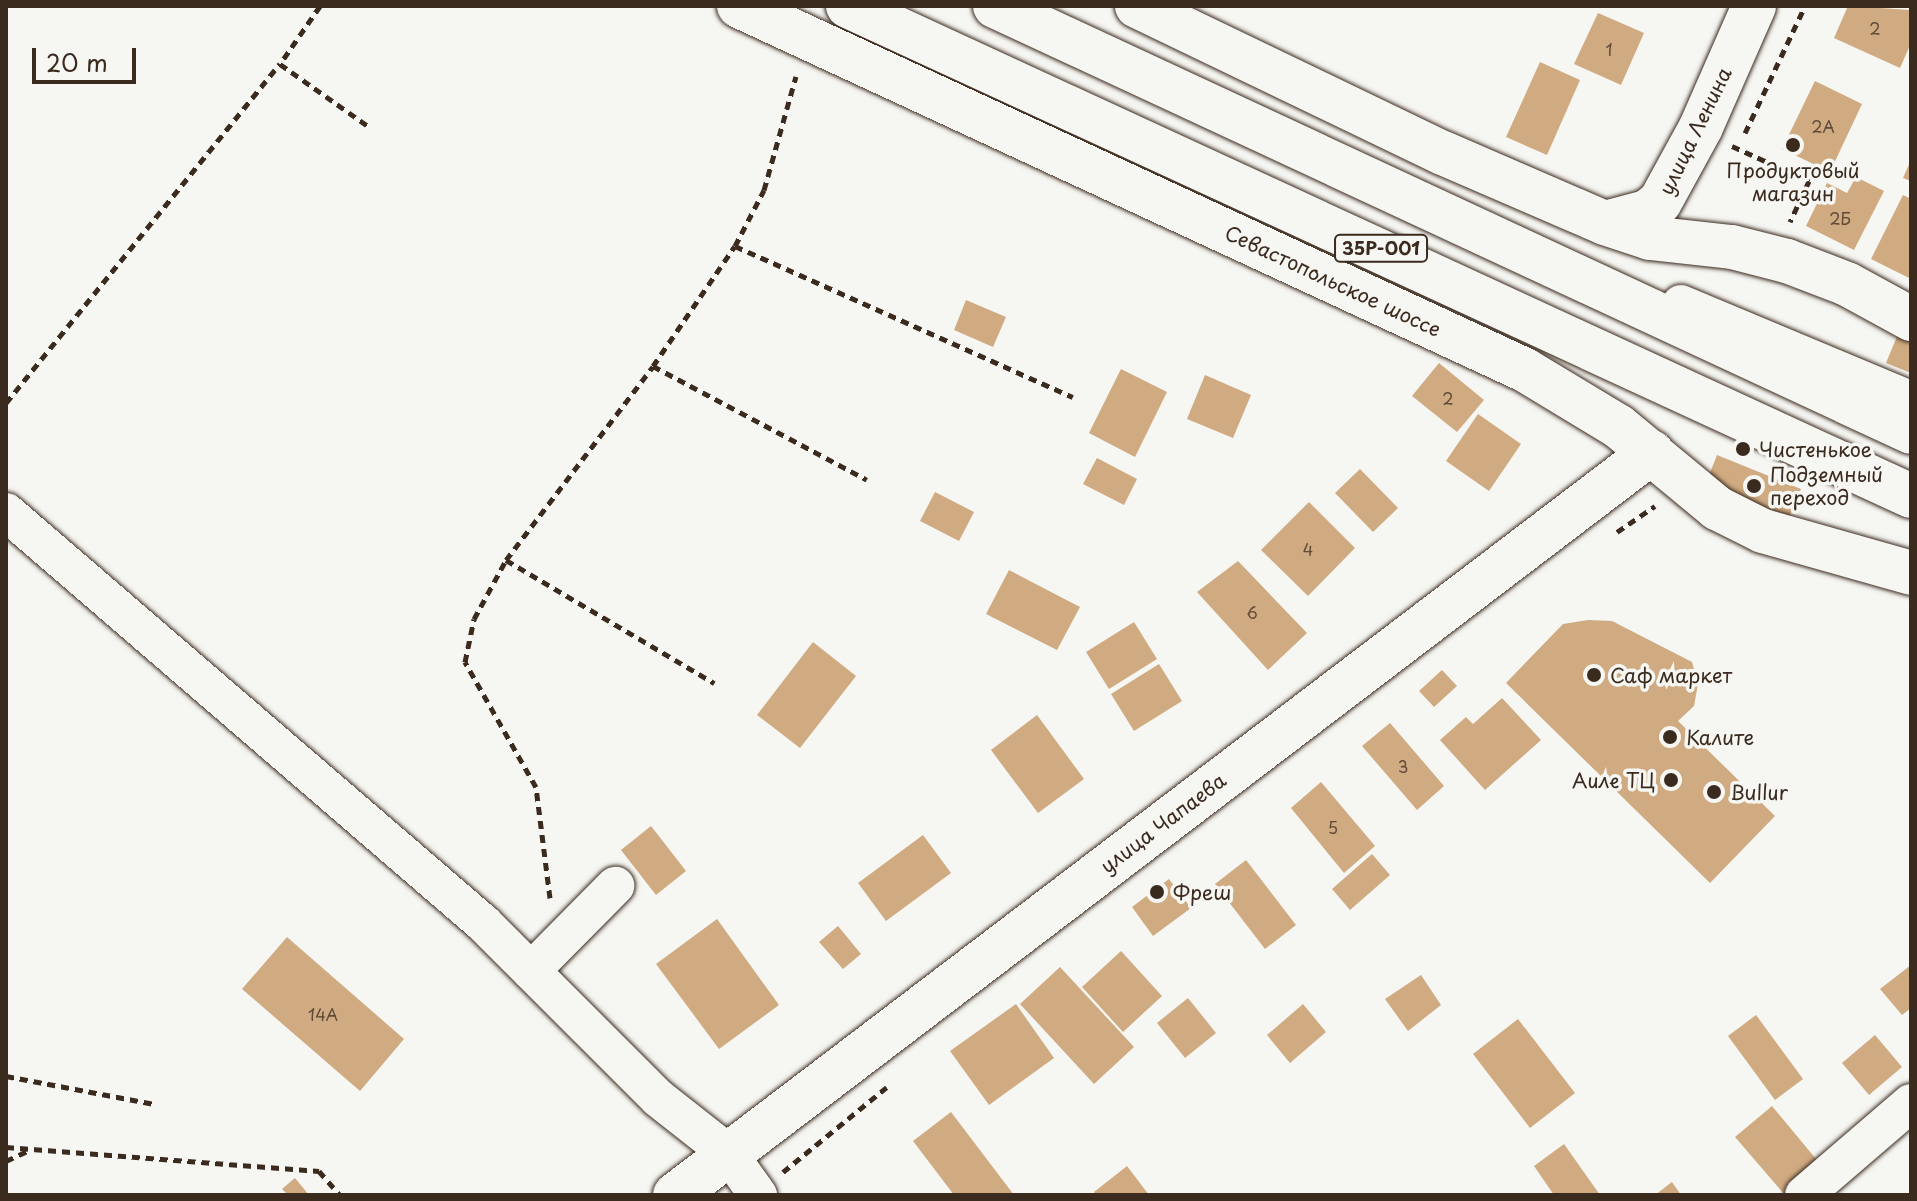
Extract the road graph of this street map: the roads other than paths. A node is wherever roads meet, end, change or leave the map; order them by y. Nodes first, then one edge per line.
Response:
1 (739, 6) edge
2 (848, 6) edge
3 (995, 6) edge
4 (1137, 6) edge
5 (1754, 6) edge
6 (1680, 168) junction
7 (1605, 223) junction
8 (1486, 233) junction
9 (1650, 238) junction
10 (1732, 247) junction
11 (1470, 289) junction
12 (1911, 319) edge
13 (1911, 400) edge
14 (1911, 432) edge
15 (1649, 458) junction
16 (1911, 496) edge
17 (6, 512) edge
18 (1911, 514) edge
19 (1911, 573) edge
20 (615, 886) dead end
21 (531, 971) junction
22 (1911, 1103) edge
23 (728, 1153) junction
24 (675, 1195) edge
25 (758, 1195) edge
26 (1804, 1195) edge

1 - 15 main road, Севастопольское шоссе
2 - 11 main road, 35Р-001
3 - 8 main road, 35Р-001
4 - 7 main road
5 - 6 main road, улица Ленина
6 - 7 main road, улица Ленина
6 - 9 main road
6 - 10 main road
7 - 9 main road
8 - 13 street
8 - 14 main road, 35Р-001
9 - 10 main road
10 - 12 main road
11 - 16 main road, 35Р-001
11 - 18 street
15 - 19 main road, Севастопольское шоссе
15 - 23 main road, улица Чапаева
17 - 21 street
20 - 21 street
21 - 23 street
22 - 26 street
23 - 24 main road, улица Чапаева
23 - 25 street

